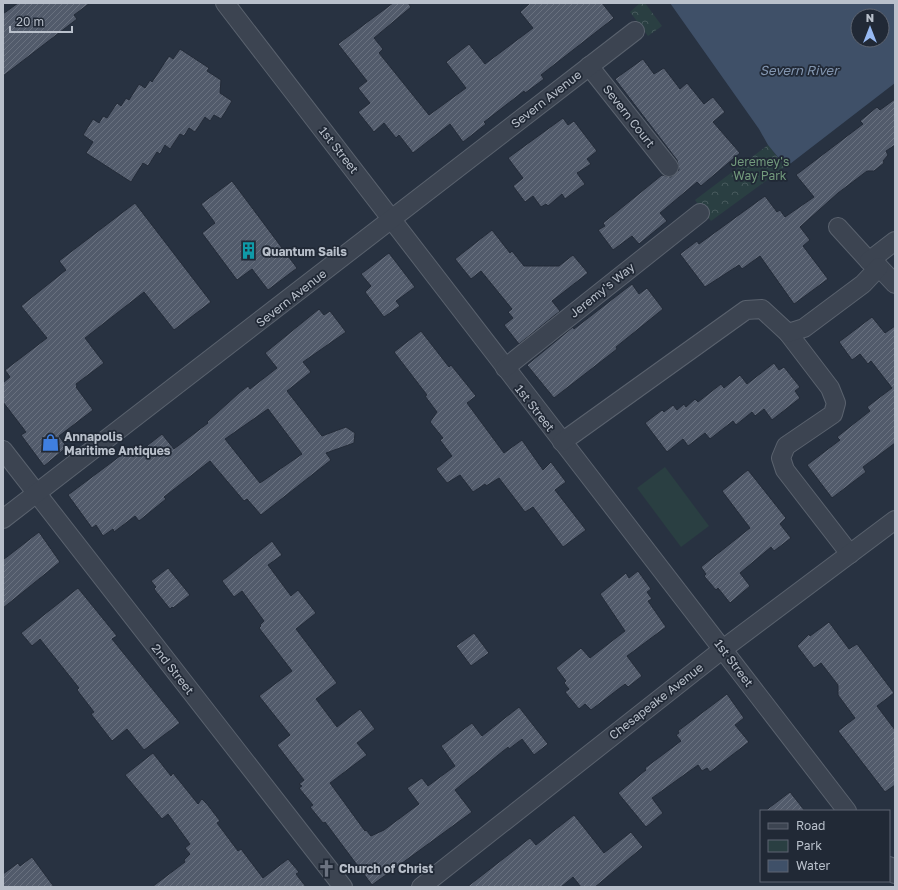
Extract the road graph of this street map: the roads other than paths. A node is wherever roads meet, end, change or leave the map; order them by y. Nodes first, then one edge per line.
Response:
1 (225, 3) edge
2 (634, 31) dead end
3 (589, 66) junction
4 (669, 167) dead end
5 (700, 213) dead end
6 (392, 220) junction
7 (838, 227) dead end
8 (895, 241) edge
9 (874, 264) junction
10 (895, 284) edge
11 (788, 333) junction
12 (505, 368) junction
13 (562, 442) junction
14 (3, 450) edge
15 (37, 493) junction
16 (3, 519) edge
17 (895, 520) edge
18 (850, 554) junction
19 (723, 649) junction
20 (846, 810) edge
21 (343, 887) edge
22 (421, 887) edge

1 - 6 street, 1st Street
2 - 3 street, Severn Avenue
3 - 4 street, Severn Court
3 - 6 street, Severn Avenue
5 - 12 street, Jeremy's Way
6 - 12 street, 1st Street
6 - 15 street, Severn Avenue
7 - 9 street
8 - 9 street
9 - 10 street
9 - 11 street
11 - 13 street
11 - 18 street
12 - 13 street, 1st Street
13 - 19 street, 1st Street
14 - 15 street, 2nd Street
15 - 16 street, Severn Avenue
15 - 21 street, 2nd Street
17 - 18 street, Chesapeake Avenue
18 - 19 street, Chesapeake Avenue
19 - 20 street, 1st Street
19 - 22 street, Chesapeake Avenue

